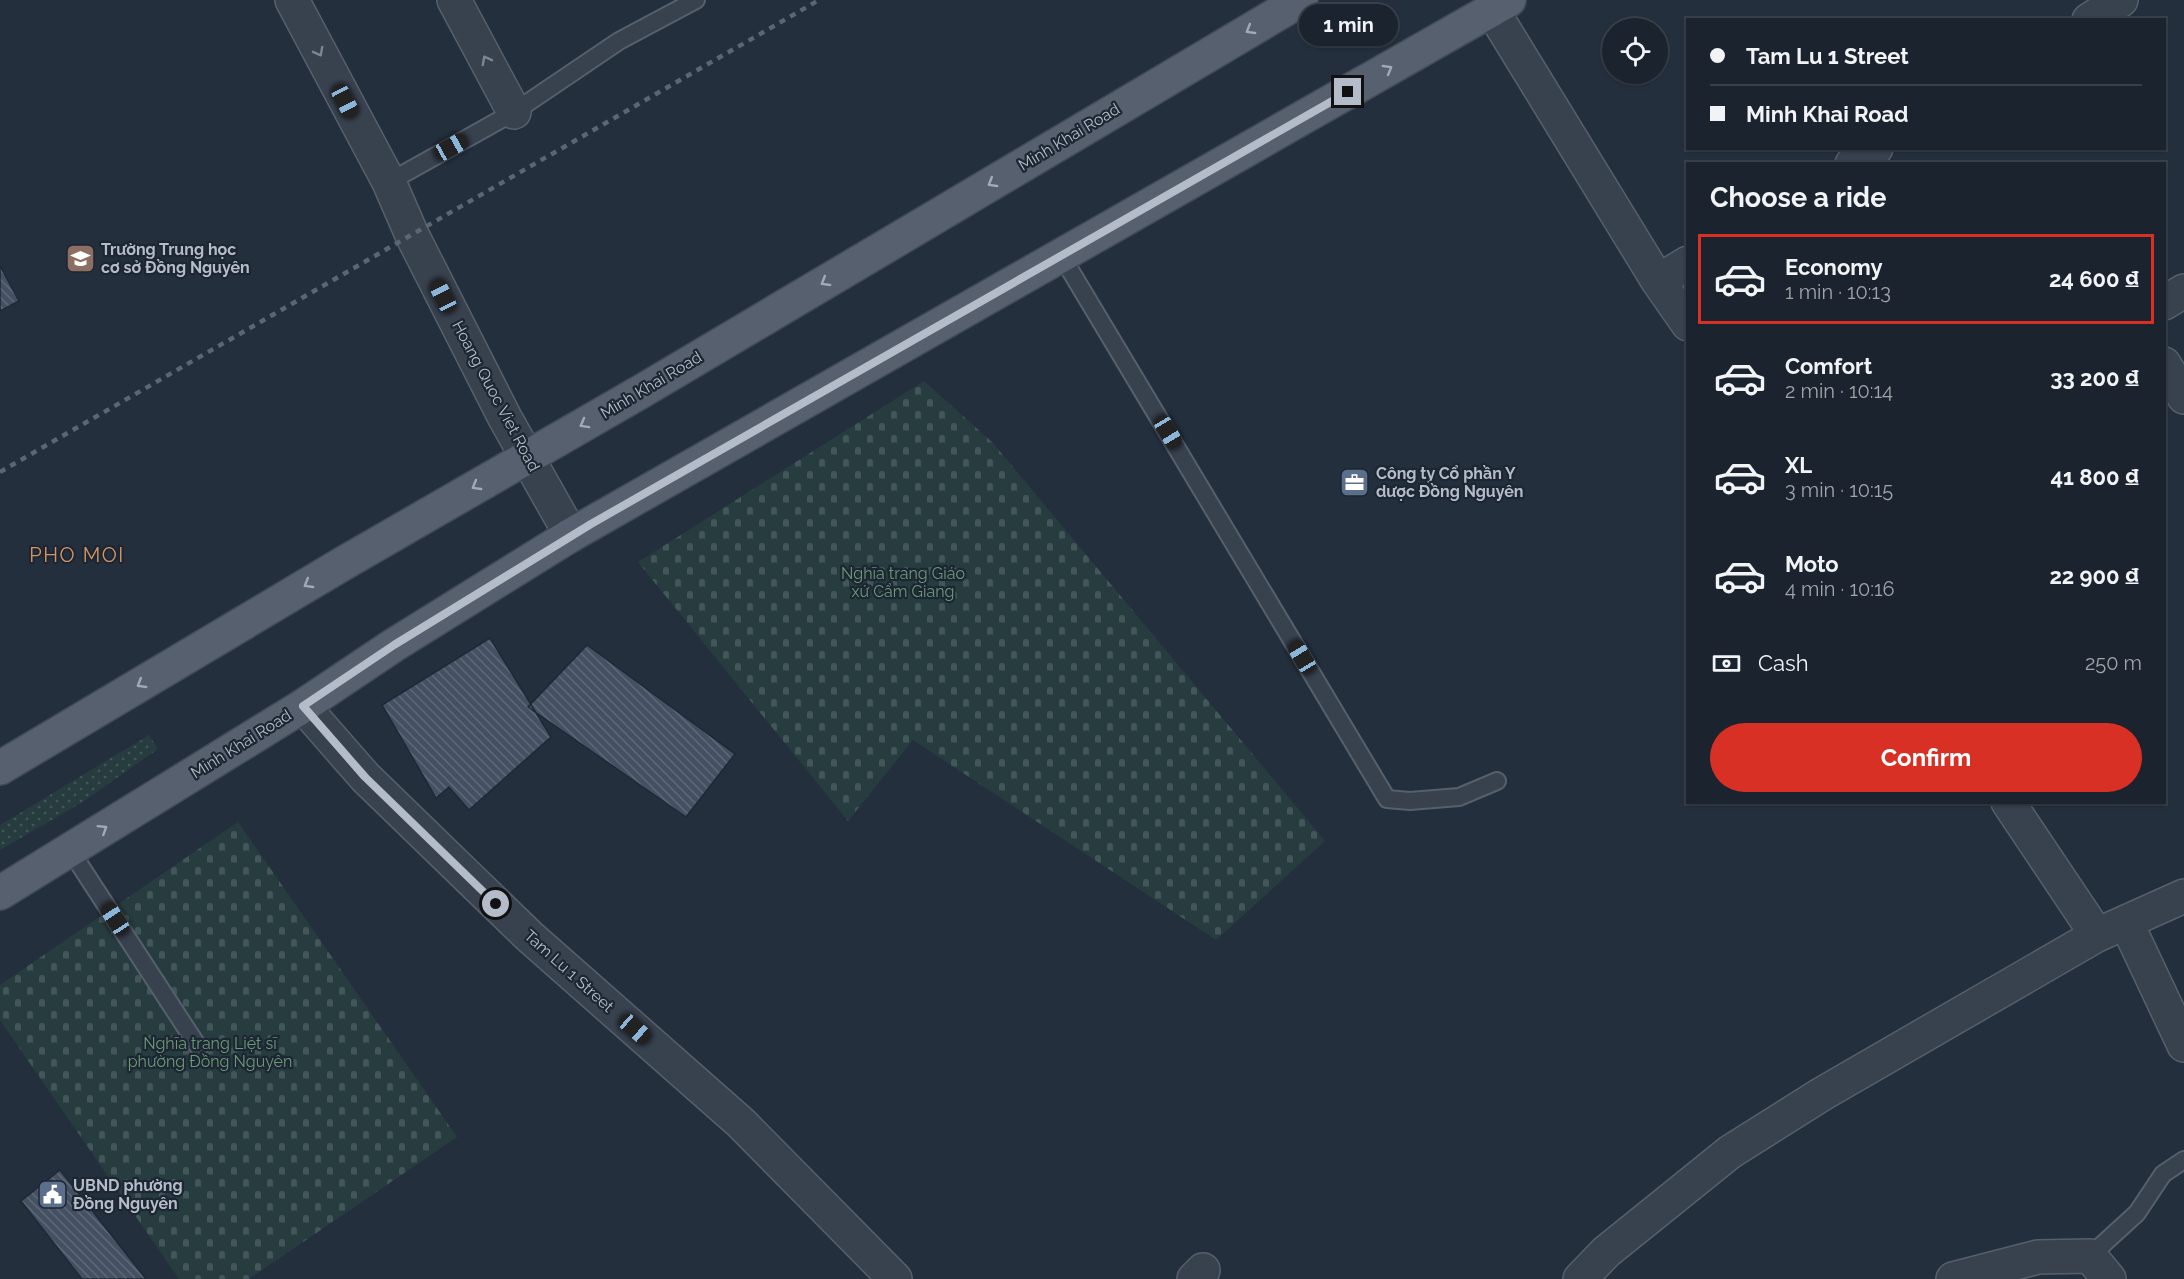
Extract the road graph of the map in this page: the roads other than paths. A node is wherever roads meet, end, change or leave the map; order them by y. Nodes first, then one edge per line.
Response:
1 (292, 0) edge
2 (454, 0) edge
3 (696, 0) edge
4 (1301, 0) edge
5 (2121, 0) edge
6 (1501, 5) edge
7 (2092, 18) edge
8 (514, 112) junction
9 (1873, 150) edge
10 (1855, 162) edge
11 (388, 182) junction
12 (1061, 255) junction
13 (1686, 264) edge
14 (1658, 280) junction
15 (2184, 291) edge
16 (2166, 302) edge
17 (1686, 321) edge
18 (2166, 367) edge
19 (2184, 397) edge
20 (527, 456) junction
21 (571, 535) junction
22 (303, 706) junction
23 (0, 768) edge
24 (1497, 781) dead end
25 (2009, 804) edge
26 (70, 850) junction
27 (0, 893) edge
28 (2184, 896) edge
29 (2126, 922) junction
30 (2097, 935) junction
31 (2184, 1045) edge
32 (199, 1048) dead end
33 (2184, 1160) edge
34 (2100, 1268) edge
35 (895, 1279) edge
36 (1580, 1279) edge
37 (1953, 1279) edge

1 -> 11 street, Hoang Quoc Viet Road
8 -> 2 street
3 - 8 lane
4 -> 20 main road, Minh Khai Road
5 - 7 street
12 -> 6 main road, Minh Khai Road
6 - 14 street
8 - 11 lane
9 - 10 street
11 - 20 street, Hoang Quoc Viet Road
12 - 21 main road, Minh Khai Road
12 - 24 lane
13 - 14 street
14 - 17 street
15 - 16 street
18 - 19 street
20 - 21 street, Hoang Quoc Viet Road
20 -> 23 main road, Minh Khai Road
21 - 22 main road, Minh Khai Road
26 -> 22 main road, Minh Khai Road
22 - 35 street, Tam Lu 1 Street
25 - 30 street
26 - 27 main road, Minh Khai Road
26 - 32 lane
28 - 29 street
29 - 30 street
29 - 31 street
30 - 36 street
33 - 34 lane
34 - 37 street

